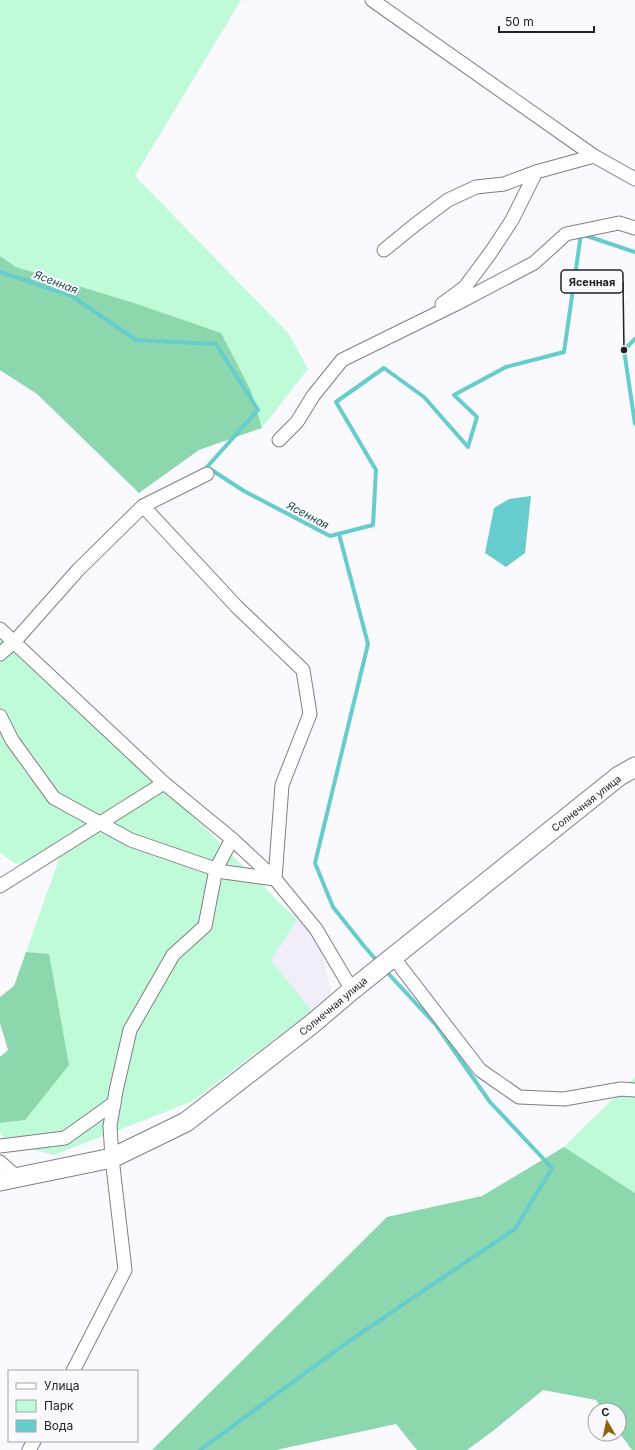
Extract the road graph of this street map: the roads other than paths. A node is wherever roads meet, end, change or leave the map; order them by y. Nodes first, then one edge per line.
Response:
1 (372, 0) edge
2 (594, 156) junction
3 (536, 172) junction
4 (635, 180) edge
5 (635, 228) edge
6 (384, 250) dead end
7 (415, 324) junction
8 (279, 440) dead end
9 (207, 474) dead end
10 (143, 506) junction
11 (0, 629) edge
12 (14, 641) junction
13 (0, 654) edge
14 (0, 716) edge
15 (635, 767) edge
16 (164, 783) junction
17 (100, 824) junction
18 (232, 839) junction
19 (216, 869) junction
20 (275, 879) junction
21 (0, 886) edge
22 (393, 957) junction
23 (352, 990) junction
24 (635, 1090) edge
25 (114, 1103) junction
26 (0, 1146) edge
27 (112, 1158) junction
28 (0, 1162) edge
29 (9, 1180) edge
30 (74, 1370) edge

1 - 2 street
2 - 3 street
2 - 4 street
3 - 6 street
3 - 7 street
5 - 7 street
7 - 8 street
9 - 10 street
10 - 12 street
10 - 20 street
11 - 12 street
12 - 13 street
12 - 16 street
14 - 17 street
15 - 22 street, Солнечная улица
16 - 17 street
16 - 18 street
17 - 19 street
17 - 21 street
18 - 19 street
18 - 20 street
19 - 20 street
19 - 25 street
20 - 23 street
22 - 23 street, Солнечная улица
22 - 24 street
23 - 27 street, Солнечная улица
25 - 26 street
25 - 27 street
27 - 29 street, Солнечная улица
27 - 30 street
28 - 29 street

